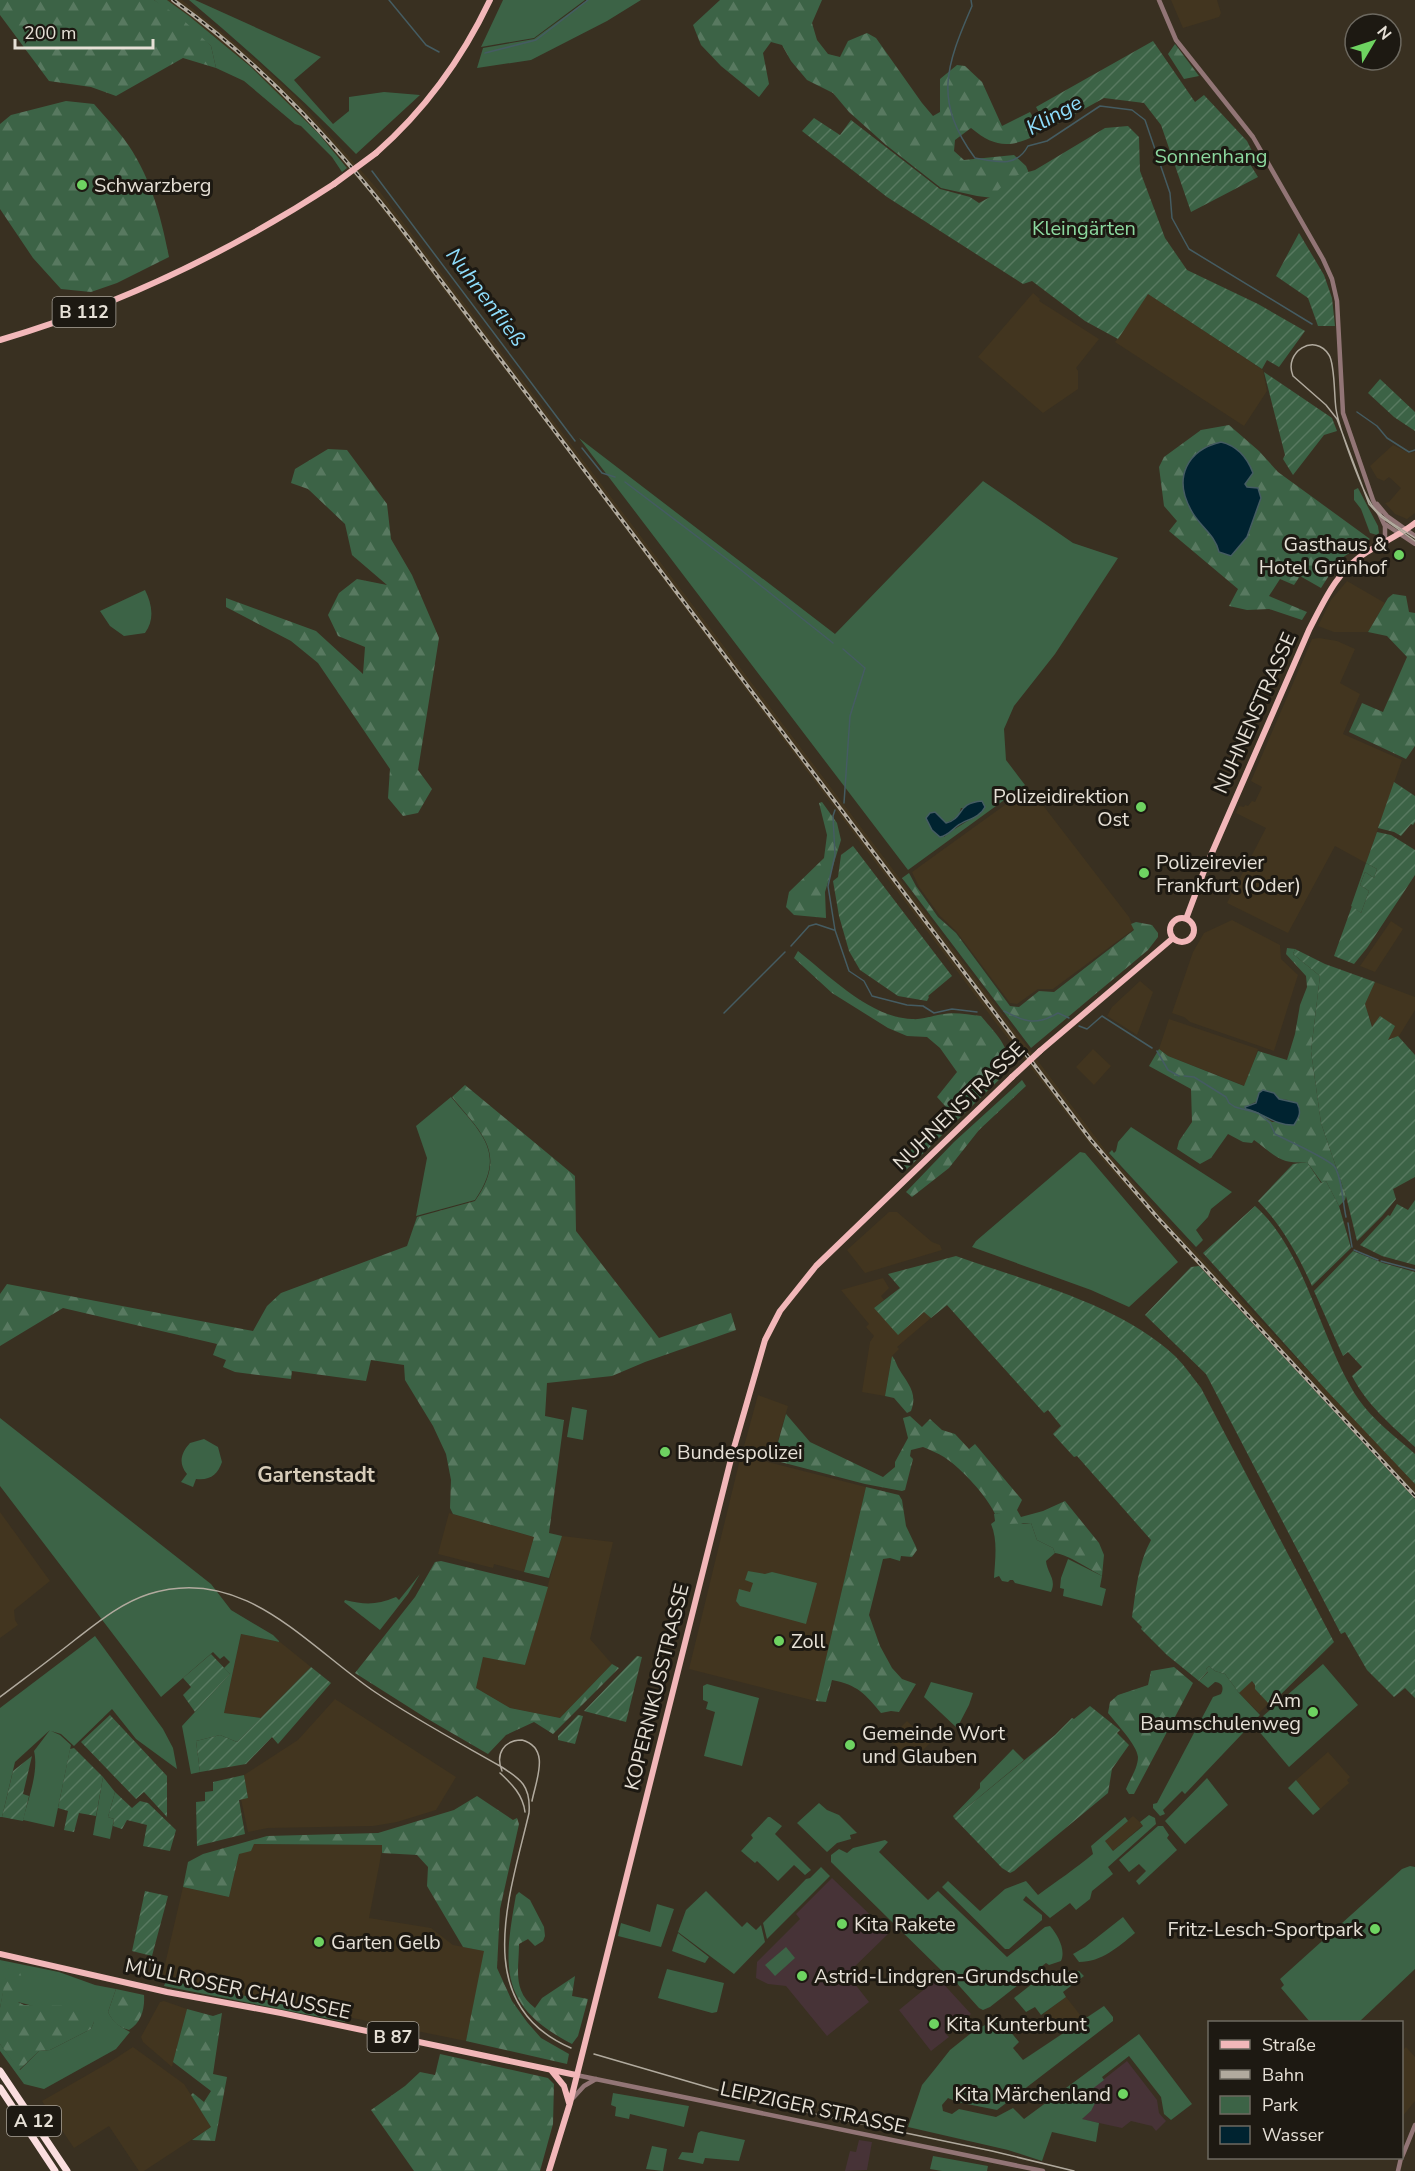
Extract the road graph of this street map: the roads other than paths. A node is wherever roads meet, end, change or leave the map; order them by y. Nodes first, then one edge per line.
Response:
1 (490, 0) edge
2 (1159, 0) edge
3 (0, 340) edge
4 (1373, 500) junction
5 (1383, 522) junction
6 (1415, 523) edge
7 (1406, 530) junction
8 (1400, 534) junction
9 (1415, 536) edge
10 (1385, 542) junction
11 (1415, 544) edge
12 (1186, 919) junction
13 (1173, 938) junction
14 (780, 1311) joint
15 (0, 1954) edge
16 (551, 2070) junction
17 (0, 2071) edge
18 (576, 2075) junction
19 (596, 2079) junction
20 (0, 2088) edge
21 (570, 2103) junction
22 (1415, 2125) edge
23 (1403, 2152) edge
24 (55, 2171) edge
25 (67, 2171) edge
26 (549, 2171) edge
27 (1043, 2171) edge

1 - 3 main road, B 112, bridge
2 - 4 street
4 - 5 street
4 - 7 street
5 - 8 street
5 - 10 street
6 - 7 main road, NUHNENSTRASSE
7 - 8 main road, NUHNENSTRASSE
7 - 9 street
8 - 10 main road, NUHNENSTRASSE
8 - 11 street
10 - 12 main road, NUHNENSTRASSE
12 - 13 main road
12 - 13 main road
13 - 14 main road, NUHNENSTRASSE, bridge
14 - 18 main road, KOPERNIKUSSTRASSE
15 - 16 main road, MÜLLROSER CHAUSSEE / B 87
16 - 18 main road, MÜLLROSER CHAUSSEE / B 87
16 - 21 main road
17 - 25 highway, A 12
18 - 19 street, LEIPZIGER STRASSE
18 - 21 main road, KOPERNIKUSSTRASSE
19 - 21 street
19 - 27 street, LEIPZIGER STRASSE
20 - 24 highway, A 12
21 - 26 main road, KOPERNIKUSSTRASSE
22 - 23 street

